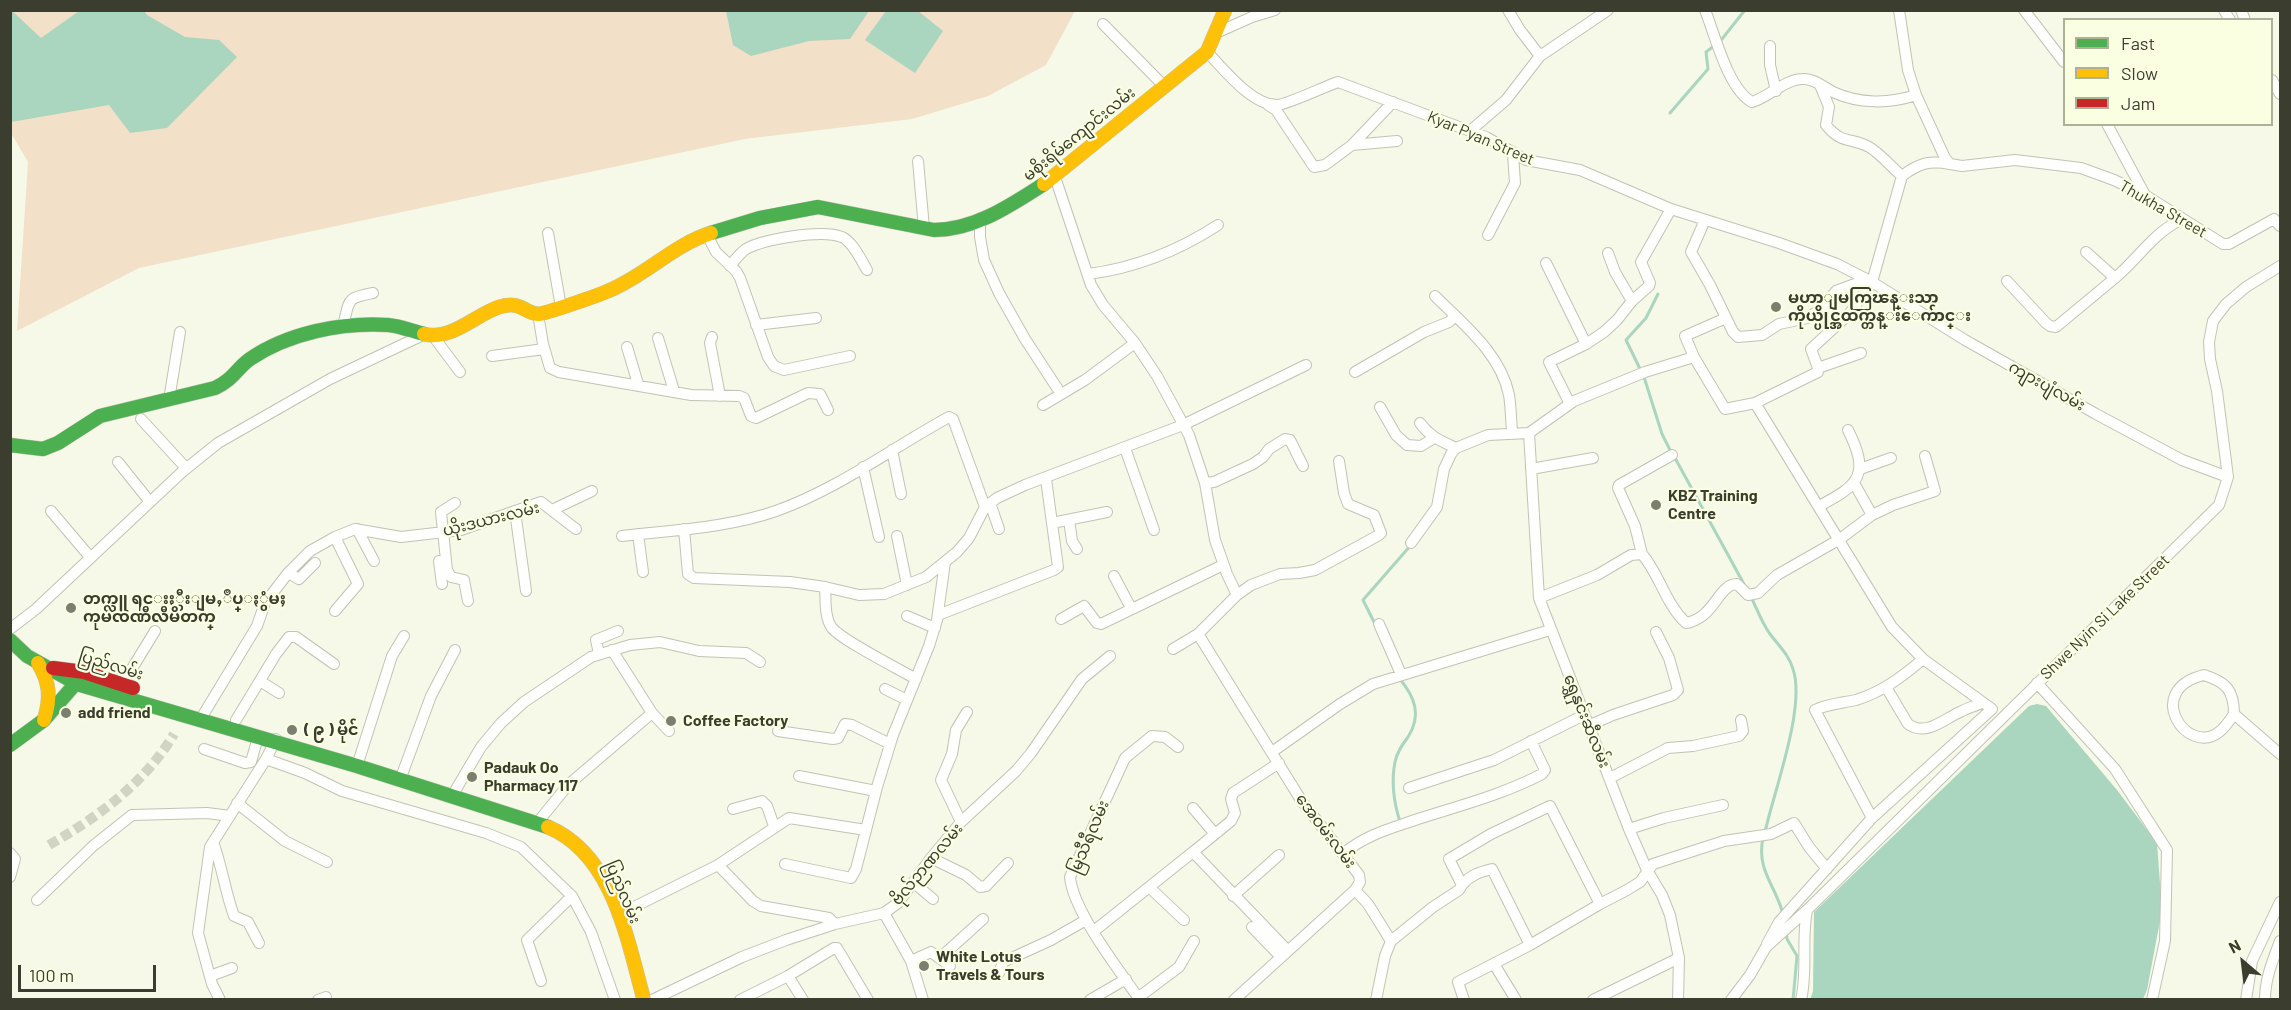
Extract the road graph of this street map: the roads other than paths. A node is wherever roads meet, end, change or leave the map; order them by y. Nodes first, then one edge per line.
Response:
1 (1225, 10) edge
2 (1275, 10) edge
3 (1508, 10) edge
4 (1608, 10) edge
5 (1706, 10) edge
6 (1899, 10) edge
7 (2024, 10) edge
8 (1103, 24) dead end
9 (1216, 33) junction
10 (1770, 46) dead end
11 (1207, 52) junction
12 (1540, 56) junction
13 (2063, 61) edge
14 (1820, 84) junction
15 (1164, 87) junction
16 (1776, 90) junction
17 (1916, 95) junction
18 (1263, 102) junction
19 (1394, 102) junction
20 (2108, 126) edge
21 (1470, 131) junction
22 (1397, 141) dead end
23 (1352, 145) junction
24 (1513, 154) junction
25 (918, 161) dead end
26 (1950, 164) junction
27 (1902, 176) junction
28 (1055, 177) junction
29 (2145, 195) junction
30 (1671, 209) junction
31 (980, 219) junction
32 (2182, 219) junction
33 (2278, 219) edge
34 (1706, 220) junction
35 (1218, 225) dead end
36 (924, 228) junction
37 (548, 233) dead end
38 (708, 235) junction
39 (1488, 235) dead end
40 (2086, 252) dead end
41 (1608, 253) dead end
42 (1546, 263) dead end
43 (730, 266) junction
44 (2280, 266) edge
45 (867, 270) dead end
46 (1088, 274) junction
47 (2115, 278) junction
48 (2007, 281) dead end
49 (1872, 282) junction
50 (373, 293) dead end
51 (1435, 296) dead end
52 (1632, 301) junction
53 (561, 308) junction
54 (538, 314) junction
55 (1455, 316) junction
56 (816, 318) dead end
57 (1726, 318) junction
58 (756, 325) junction
59 (343, 326) junction
60 (180, 332) dead end
61 (429, 334) junction
62 (712, 337) dead end
63 (658, 338) dead end
64 (1135, 343) junction
65 (1586, 344) junction
66 (627, 347) dead end
67 (544, 349) junction
68 (1861, 352) dead end
69 (492, 356) dead end
70 (850, 356) dead end
71 (1694, 357) junction
72 (1306, 365) dead end
73 (1818, 368) junction
74 (460, 372) dead end
75 (1355, 372) dead end
76 (638, 384) junction
77 (674, 391) junction
78 (1061, 394) junction
79 (720, 396) junction
80 (169, 400) junction
81 (1755, 403) junction
82 (1570, 404) junction
83 (1043, 405) dead end
84 (1380, 407) dead end
85 (828, 410) dead end
86 (141, 419) dead end
87 (1420, 423) dead end
88 (1183, 425) junction
89 (1848, 430) dead end
90 (1512, 432) junction
91 (1529, 433) junction
92 (1434, 438) junction
93 (10, 446) edge
94 (1125, 448) junction
95 (1456, 448) junction
96 (892, 450) junction
97 (1672, 455) dead end
98 (1925, 456) dead end
99 (1593, 458) dead end
100 (1891, 458) dead end
101 (1339, 461) dead end
102 (118, 462) dead end
103 (1303, 466) dead end
104 (863, 467) junction
105 (186, 468) junction
106 (1532, 469) junction
107 (1860, 469) junction
108 (2228, 477) junction
109 (1046, 479) junction
110 (1205, 483) junction
111 (1854, 483) junction
112 (592, 490) dead end
113 (901, 494) dead end
114 (150, 502) junction
115 (455, 503) dead end
116 (987, 505) junction
117 (1819, 506) junction
118 (552, 510) junction
119 (51, 511) dead end
120 (515, 511) junction
121 (1107, 512) dead end
122 (1872, 515) junction
123 (1069, 520) junction
124 (1052, 523) junction
125 (357, 529) junction
126 (576, 529) dead end
127 (684, 529) junction
128 (999, 529) dead end
129 (1154, 530) dead end
130 (439, 532) junction
131 (638, 534) junction
132 (622, 536) dead end
133 (897, 536) dead end
134 (335, 537) junction
135 (879, 537) dead end
136 (1840, 539) junction
137 (1411, 543) dead end
138 (1077, 549) dead end
139 (1642, 554) junction
140 (90, 557) junction
141 (374, 561) dead end
142 (945, 562) junction
143 (315, 563) dead end
144 (1223, 565) junction
145 (643, 572) dead end
146 (288, 573) junction
147 (1114, 576) dead end
148 (442, 584) dead end
149 (907, 585) junction
150 (825, 587) junction
151 (526, 591) dead end
152 (1237, 596) junction
153 (1539, 598) junction
154 (468, 601) dead end
155 (1131, 608) junction
156 (335, 611) dead end
157 (938, 615) junction
158 (906, 616) dead end
159 (1061, 619) dead end
160 (1379, 624) dead end
161 (935, 628) junction
162 (10, 629) edge
163 (155, 630) dead end
164 (1550, 630) junction
165 (618, 631) dead end
166 (1656, 632) dead end
167 (1198, 634) junction
168 (404, 636) dead end
169 (10, 640) edge
170 (455, 650) dead end
171 (612, 650) junction
172 (1173, 650) dead end
173 (599, 654) junction
174 (1110, 656) dead end
175 (1923, 659) junction
176 (760, 662) dead end
177 (40, 664) junction
178 (334, 664) dead end
179 (1398, 675) junction
180 (81, 678) junction
181 (916, 679) junction
182 (260, 681) junction
183 (2037, 683) junction
184 (122, 685) junction
185 (1886, 687) junction
186 (885, 689) dead end
187 (279, 693) dead end
188 (907, 700) junction
189 (1982, 703) junction
190 (967, 712) dead end
191 (651, 713) junction
192 (2234, 714) junction
193 (1584, 715) junction
194 (203, 716) junction
195 (44, 720) junction
196 (236, 720) junction
197 (1741, 720) dead end
198 (1588, 726) junction
199 (669, 731) dead end
200 (778, 731) dead end
201 (258, 737) junction
202 (276, 738) junction
203 (1531, 741) junction
204 (890, 744) junction
205 (10, 745) edge
206 (1178, 747) dead end
207 (204, 749) dead end
208 (1272, 752) junction
209 (2280, 754) edge
210 (266, 759) junction
211 (358, 761) junction
212 (1279, 763) junction
213 (402, 775) junction
214 (799, 776) dead end
215 (1610, 778) junction
216 (1409, 789) dead end
217 (455, 791) junction
218 (876, 791) junction
219 (237, 803) junction
220 (1724, 805) dead end
221 (1193, 808) dead end
222 (733, 809) dead end
223 (230, 816) junction
224 (541, 818) junction
225 (1872, 818) junction
226 (961, 822) junction
227 (774, 826) junction
228 (1629, 829) junction
229 (866, 830) junction
230 (1215, 834) junction
231 (213, 842) junction
232 (1193, 852) junction
233 (10, 853) edge
234 (1344, 853) junction
235 (1279, 855) dead end
236 (930, 858) junction
237 (327, 862) dead end
238 (1008, 863) dead end
239 (785, 864) dead end
240 (718, 865) junction
241 (1827, 869) junction
242 (1647, 870) junction
243 (10, 877) edge
244 (914, 883) junction
245 (1462, 885) junction
246 (1149, 887) junction
247 (1355, 890) junction
248 (572, 896) junction
249 (1233, 896) junction
250 (933, 899) dead end
251 (37, 900) dead end
252 (2280, 903) edge
253 (1600, 904) junction
254 (1807, 910) junction
255 (622, 913) junction
256 (884, 914) junction
257 (1792, 917) junction
258 (983, 919) dead end
259 (1086, 920) junction
260 (1184, 920) dead end
261 (836, 924) junction
262 (1252, 927) dead end
263 (1094, 931) junction
264 (1194, 941) dead end
265 (1392, 941) junction
266 (2280, 941) edge
267 (260, 943) dead end
268 (1530, 945) junction
269 (1285, 954) junction
270 (940, 958) junction
271 (1679, 958) junction
272 (911, 961) junction
273 (1494, 964) junction
274 (950, 966) dead end
275 (232, 968) dead end
276 (999, 973) dead end
277 (210, 976) junction
278 (788, 976) junction
279 (1126, 979) junction
280 (541, 981) dead end
281 (2247, 983) junction
282 (2265, 986) junction
283 (1139, 998) edge
284 (220, 999) edge
285 (615, 999) edge
286 (651, 999) edge
287 (740, 999) edge
288 (803, 999) edge
289 (868, 999) edge
290 (923, 999) edge
291 (1090, 999) edge
292 (1234, 999) edge
293 (1376, 999) edge
294 (1464, 999) edge
295 (1516, 999) edge
296 (1593, 999) edge
297 (1678, 999) edge
298 (1731, 999) edge
299 (1801, 999) edge
300 (2152, 999) edge
301 (2246, 999) edge
302 (2265, 999) edge

1 - 9 main road, မစိုးရိမ်ကျောင်းလမ်း
2 - 9 street
3 - 12 street
4 - 12 street
5 - 16 street
6 - 17 street
7 - 13 street
8 - 15 street
9 - 11 main road, မစိုးရိမ်ကျောင်းလမ်း
10 - 16 street
11 - 15 main road, မစိုးရိမ်ကျောင်းလမ်း
11 - 18 street
12 - 21 street
14 - 16 street
14 - 17 street
14 - 27 street
15 - 28 main road, မစိုးရိမ်ကျောင်းလမ်း
17 - 26 street
18 - 19 street, Kyar Pyan Street
18 - 23 street
19 - 21 street, Kyar Pyan Street
19 - 23 street
20 - 29 street
21 - 24 street, Kyar Pyan Street
22 - 23 street
24 - 30 street, Kyar Pyan Street
24 - 39 street
25 - 36 street
26 - 27 street, Thukha Street
26 - 29 street, Thukha Street
27 - 49 street
28 - 31 main road, မစိုးရိမ်ကျောင်းလမ်း
28 - 46 street
29 - 32 street, Thukha Street
30 - 34 street, Kyar Pyan Street
30 - 52 street
31 - 36 main road, မစိုးရိမ်ကျောင်းလမ်း
31 - 78 street
32 - 33 street, Thukha Street
32 - 47 street
34 - 49 street, Kyar Pyan Street
34 - 57 street
35 - 46 street
36 - 38 main road, မစိုးရိမ်ကျောင်းလမ်း
37 - 53 street
38 - 43 street
38 - 53 main road, မစိုးရိမ်ကျောင်းလမ်း
40 - 47 street
41 - 52 street
42 - 65 street
43 - 45 street
43 - 58 street
44 - 108 street, Shwe Nyin Si Lake Street
46 - 64 street
47 - 48 street
49 - 57 street
49 - 73 street
49 - 108 street, ကျားပျံလမ်း
50 - 59 street
51 - 55 street
52 - 65 street
53 - 54 main road, မစိုးရိမ်ကျောင်းလမ်း
54 - 61 main road, မစိုးရိမ်ကျောင်းလမ်း
54 - 67 street
55 - 75 street
55 - 90 street
56 - 58 street
57 - 71 street
58 - 70 street
59 - 61 main road
59 - 80 main road
60 - 80 street
61 - 74 street
61 - 105 street
62 - 79 street
63 - 77 street
64 - 78 street
64 - 88 street
65 - 82 street
66 - 76 street
67 - 69 street
67 - 76 street
68 - 73 street
71 - 81 street
71 - 82 street
72 - 88 street
73 - 81 street
76 - 77 street
77 - 79 street
78 - 83 street
79 - 85 street
80 - 93 main road
81 - 117 street
82 - 91 street
84 - 92 street
86 - 105 street
87 - 92 street
88 - 94 street
88 - 110 street
89 - 107 street
90 - 91 street
90 - 95 street
91 - 106 street, ရွှေနှင်းဆီလမ်း
92 - 95 street
94 - 109 street
94 - 129 street
95 - 137 street
96 - 104 street
96 - 113 street
96 - 116 street
97 - 139 street
98 - 122 street
99 - 106 street
100 - 107 street
101 - 152 street
102 - 114 street
103 - 110 street
104 - 127 street
104 - 135 street
105 - 114 street
106 - 153 street, ရွှေနှင်းဆီလမ်း
107 - 111 street
108 - 183 street, Shwe Nyin Si Lake Street
109 - 116 street
109 - 124 street
110 - 144 street
111 - 117 street
111 - 122 street
112 - 118 street
114 - 140 street
115 - 130 street
116 - 128 street
116 - 142 street
117 - 136 street
118 - 120 street, ယိုးဒယားလမ်း
118 - 126 street, ယိုးဒယားလမ်း
119 - 140 street
120 - 130 street, ယိုးဒယားလမ်း
120 - 151 street
121 - 123 street
122 - 136 street
123 - 124 street
123 - 138 street
124 - 157 street
125 - 130 street, ယိုးဒယားလမ်း
125 - 134 street
125 - 141 street
127 - 131 street
127 - 150 street
130 - 148 street
130 - 154 street
131 - 132 street
131 - 145 street
133 - 149 street
134 - 146 street
134 - 156 street
136 - 139 street
136 - 175 street
139 - 153 street
140 - 162 street
142 - 149 street
142 - 157 street
143 - 146 street
144 - 152 street
144 - 155 street
146 - 194 street
147 - 155 street
149 - 150 street
150 - 181 street
152 - 167 street
153 - 164 street, ရွှေနှင်းဆီလမ်း
155 - 159 street
157 - 161 street
158 - 161 street
160 - 179 street
161 - 181 street
163 - 184 street
164 - 179 street
164 - 193 street, ရွှေနှင်းဆီလမ်း
165 - 173 street
166 - 198 street
167 - 172 street
167 - 208 street, အေဝမ်းလမ်း
168 - 211 street
169 - 177 main road, ပြည်လမ်း
170 - 213 street
171 - 173 street
171 - 176 street
171 - 191 street
173 - 217 street
174 - 226 street, ဗိုလ်ဉာဏလမ်း
175 - 185 street
175 - 189 street
177 - 180 main road, ပြည်လမ်း
177 - 195 main road
178 - 182 street
179 - 208 street
180 - 184 main road, ပြည်လမ်း
180 - 194 main road, ပြည်လမ်း
180 - 195 main road
181 - 188 street
182 - 187 street
182 - 196 street
183 - 254 street, Shwe Nyin Si Lake Street
183 - 300 street
184 - 194 main road, ပြည်လမ်း
185 - 189 street
185 - 225 street
186 - 188 street
188 - 204 street
189 - 225 street
190 - 226 street
191 - 199 street
191 - 224 street
192 - 192 street
192 - 209 street
193 - 198 street, ရွှေနှင်းဆီလမ်း
193 - 203 street
194 - 196 main road, ပြည်လမ်း
194 - 201 main road, ပြည်လမ်း
195 - 205 main road
196 - 202 main road, ပြည်လမ်း
197 - 215 street
198 - 215 street, ရွှေနှင်းဆီလမ်း
200 - 204 street
201 - 202 main road, ပြည်လမ်း
201 - 207 street
202 - 210 street
202 - 211 main road, ပြည်လမ်း
203 - 216 street
203 - 234 street
204 - 218 street
206 - 259 street, မြသီရီလမ်း
208 - 212 street, အေဝမ်းလမ်း
210 - 219 street
210 - 248 street
211 - 213 main road, ပြည်လမ်း
212 - 230 street
212 - 234 street, အေဝမ်းလမ်း
213 - 217 main road, ပြည်လမ်း
214 - 218 street
215 - 228 street, ရွှေနှင်းဆီလမ်း
217 - 224 main road, ပြည်လမ်း
218 - 229 street
219 - 223 street
219 - 237 street
220 - 228 street
221 - 230 street
222 - 227 street
223 - 231 street
223 - 251 street
224 - 255 main road, ပြည်လမ်း
225 - 241 street
226 - 236 street, ဗိုလ်ဉာဏလမ်း
227 - 229 street
227 - 240 street
228 - 242 street, ရွှေနှင်းဆီလမ်း
229 - 239 street
230 - 232 street
231 - 267 street
231 - 277 street
232 - 246 street
232 - 249 street
233 - 243 street
234 - 247 street, အေဝမ်းလမ်း
235 - 249 street
236 - 238 street
236 - 244 street, ဗိုလ်ဉာဏလမ်း
240 - 255 street
240 - 261 street
241 - 242 street
241 - 257 street
242 - 253 street
242 - 271 street, ရွှေနှင်းဆီလမ်း
244 - 250 street
244 - 256 street, ဗိုလ်ဉာဏလမ်း
245 - 253 street
245 - 265 street
245 - 268 street
246 - 260 street
246 - 263 street
247 - 265 street
247 - 269 street, အေဝမ်းလမ်း
248 - 280 street
248 - 285 street
249 - 269 street
252 - 281 street
253 - 268 street
254 - 257 street, Shwe Nyin Si Lake Street
254 - 299 street
255 - 286 main road, ပြည်လမ်း
256 - 261 street, ဗိုလ်ဉာဏလမ်း
256 - 272 street
257 - 298 street
258 - 270 street
259 - 263 street, မြသီရီလမ်း
259 - 276 street
261 - 286 street, ဗိုလ်ဉာဏလမ်း
262 - 269 street
263 - 279 street, မြသီရီလမ်း
264 - 283 street
265 - 293 street
266 - 282 street
268 - 273 street
269 - 292 street, အေဝမ်းလမ်း
270 - 272 street
270 - 274 street
271 - 296 street
271 - 297 street, ရွှေနှင်းဆီလမ်း
272 - 290 street
273 - 294 street
273 - 295 street
275 - 277 street
277 - 284 street
278 - 287 street
278 - 288 street
278 - 289 street
279 - 283 street, မြသီရီလမ်း
279 - 291 street
281 - 282 street
281 - 301 street
282 - 302 street

